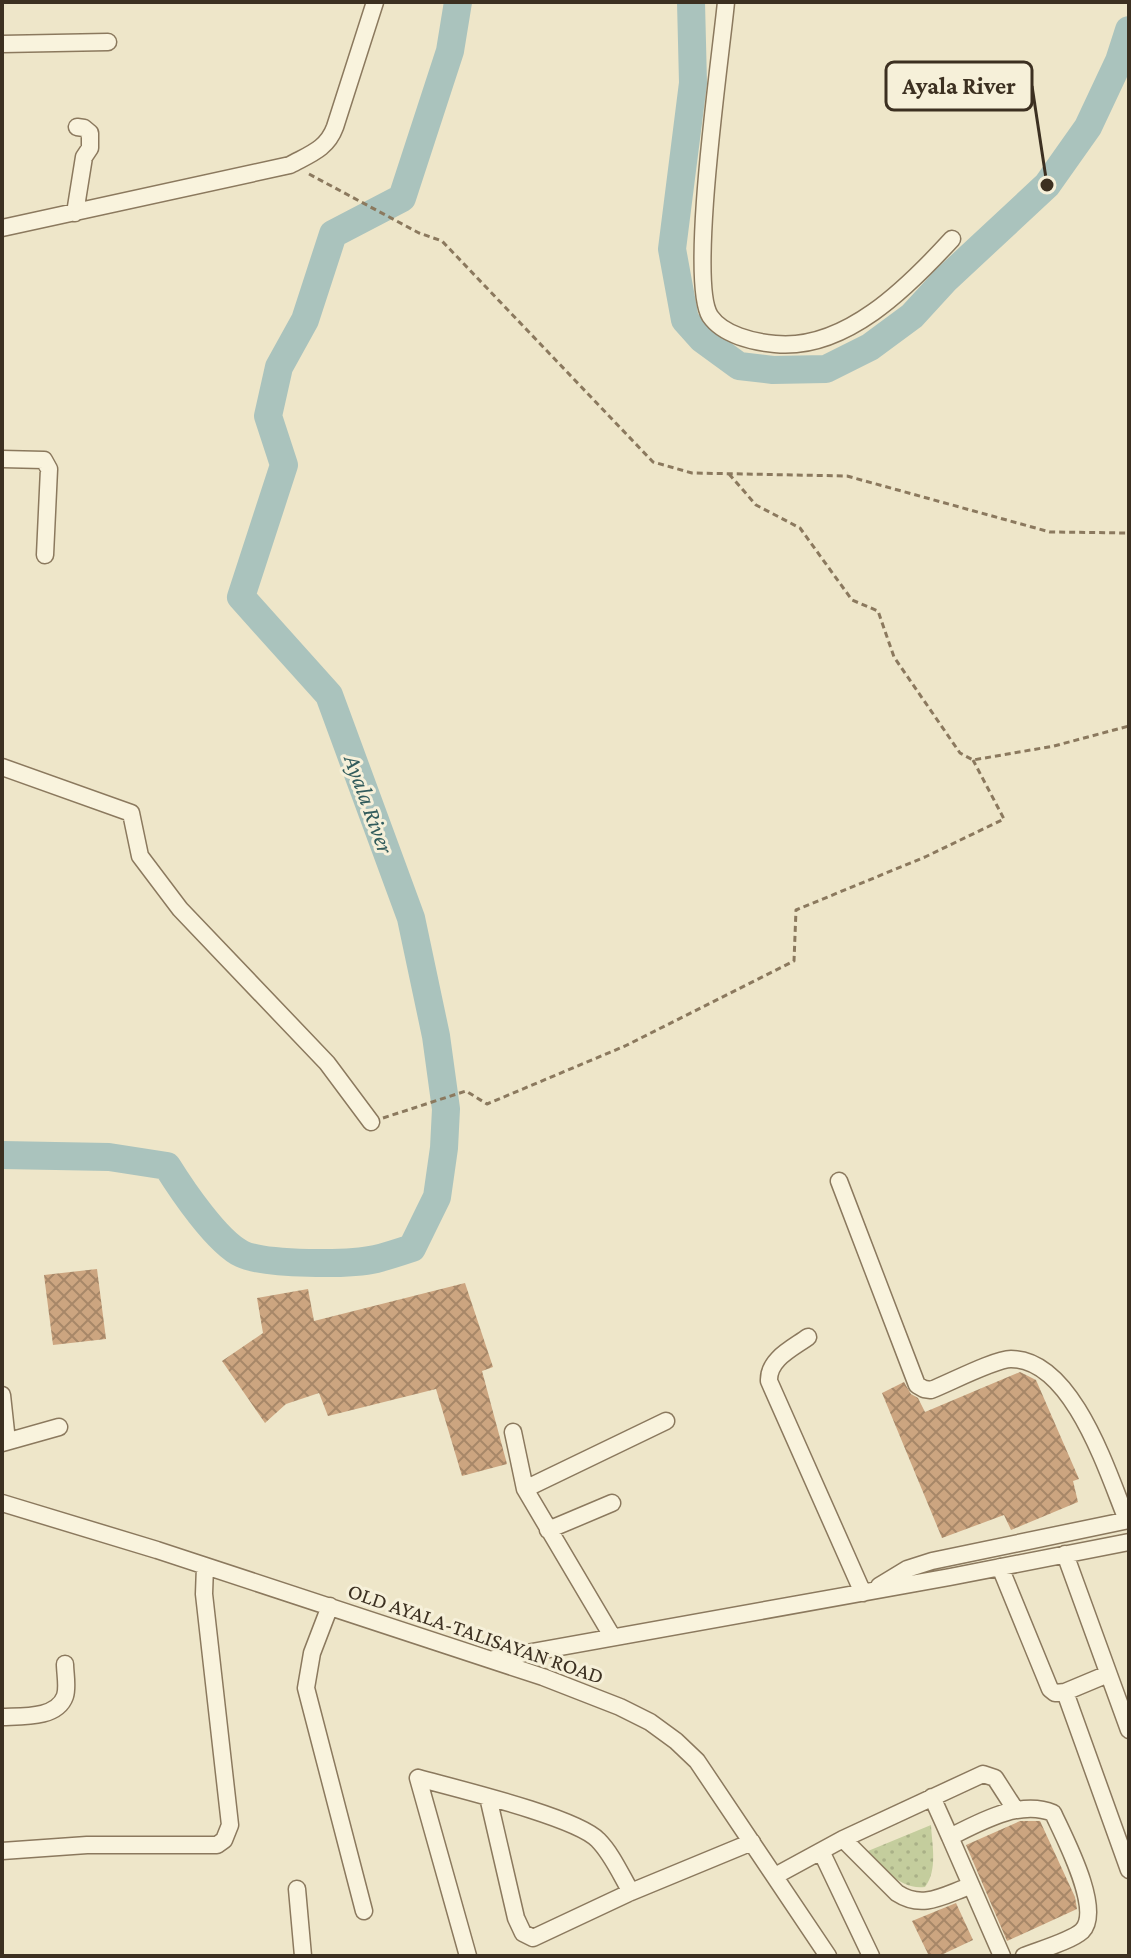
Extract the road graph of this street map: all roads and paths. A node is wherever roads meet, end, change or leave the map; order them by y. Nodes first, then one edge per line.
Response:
1 (375, 2) edge
2 (726, 2) edge
3 (108, 42) dead end
4 (2, 44) edge
5 (77, 127) dead end
6 (290, 165) junction
7 (75, 213) junction
8 (2, 228) edge
9 (952, 239) dead end
10 (2, 459) edge
11 (728, 473) junction
12 (1129, 533) edge
13 (45, 555) dead end
14 (1129, 726) edge
15 (973, 760) junction
16 (2, 767) edge
17 (371, 1122) joint
18 (839, 1181) dead end
19 (808, 1337) dead end
20 (2, 1395) edge
21 (666, 1421) dead end
22 (59, 1427) dead end
23 (513, 1432) dead end
24 (4, 1442) edge
25 (525, 1489) junction
26 (2, 1503) edge
27 (612, 1503) dead end
28 (1128, 1520) edge
29 (548, 1530) junction
30 (1129, 1542) edge
31 (1065, 1554) junction
32 (205, 1566) junction
33 (1000, 1567) junction
34 (867, 1592) junction
35 (330, 1606) junction
36 (612, 1636) junction
37 (492, 1659) junction
38 (65, 1664) dead end
39 (1108, 1674) junction
40 (1065, 1692) junction
41 (2, 1717) edge
42 (1129, 1730) edge
43 (488, 1797) junction
44 (932, 1797) junction
45 (1015, 1809) junction
46 (950, 1837) junction
47 (843, 1839) junction
48 (752, 1842) junction
49 (2, 1851) edge
50 (821, 1851) junction
51 (1129, 1870) edge
52 (775, 1876) junction
53 (970, 1886) junction
54 (297, 1889) dead end
55 (631, 1892) junction
56 (364, 1911) dead end
57 (303, 1956) edge
58 (468, 1956) edge
59 (828, 1956) edge
60 (871, 1956) edge
61 (1002, 1956) edge
62 (1024, 1956) edge

1 - 6 street
2 - 9 street
3 - 4 street
5 - 7 street
6 - 7 street
6 - 11 path
7 - 8 street
10 - 13 street
11 - 12 path
11 - 15 path
14 - 15 path
15 - 17 path
16 - 17 street
18 - 28 street
19 - 34 street
20 - 24 street
21 - 25 street
22 - 24 street
23 - 25 street
25 - 29 street
26 - 32 street, OLD AYALA-TALISAYAN ROAD
27 - 29 street
28 - 34 street
29 - 36 street
30 - 31 street
31 - 33 street
31 - 39 street
32 - 35 street, OLD AYALA-TALISAYAN ROAD
32 - 49 street
33 - 34 street
33 - 40 street
34 - 36 street
35 - 37 street, OLD AYALA-TALISAYAN ROAD
35 - 56 street
36 - 37 street
37 - 48 street, OLD AYALA-TALISAYAN ROAD
38 - 41 street
39 - 40 street
39 - 42 street
40 - 51 street
43 - 55 street
43 - 55 street
43 - 58 street
44 - 45 street
44 - 46 street
44 - 47 street
45 - 46 street
45 - 62 street
46 - 53 street
47 - 50 street
47 - 53 street
48 - 52 street, OLD AYALA-TALISAYAN ROAD
48 - 55 street
50 - 52 street
50 - 60 street
52 - 59 street, OLD AYALA-TALISAYAN ROAD
53 - 61 street
54 - 57 street

